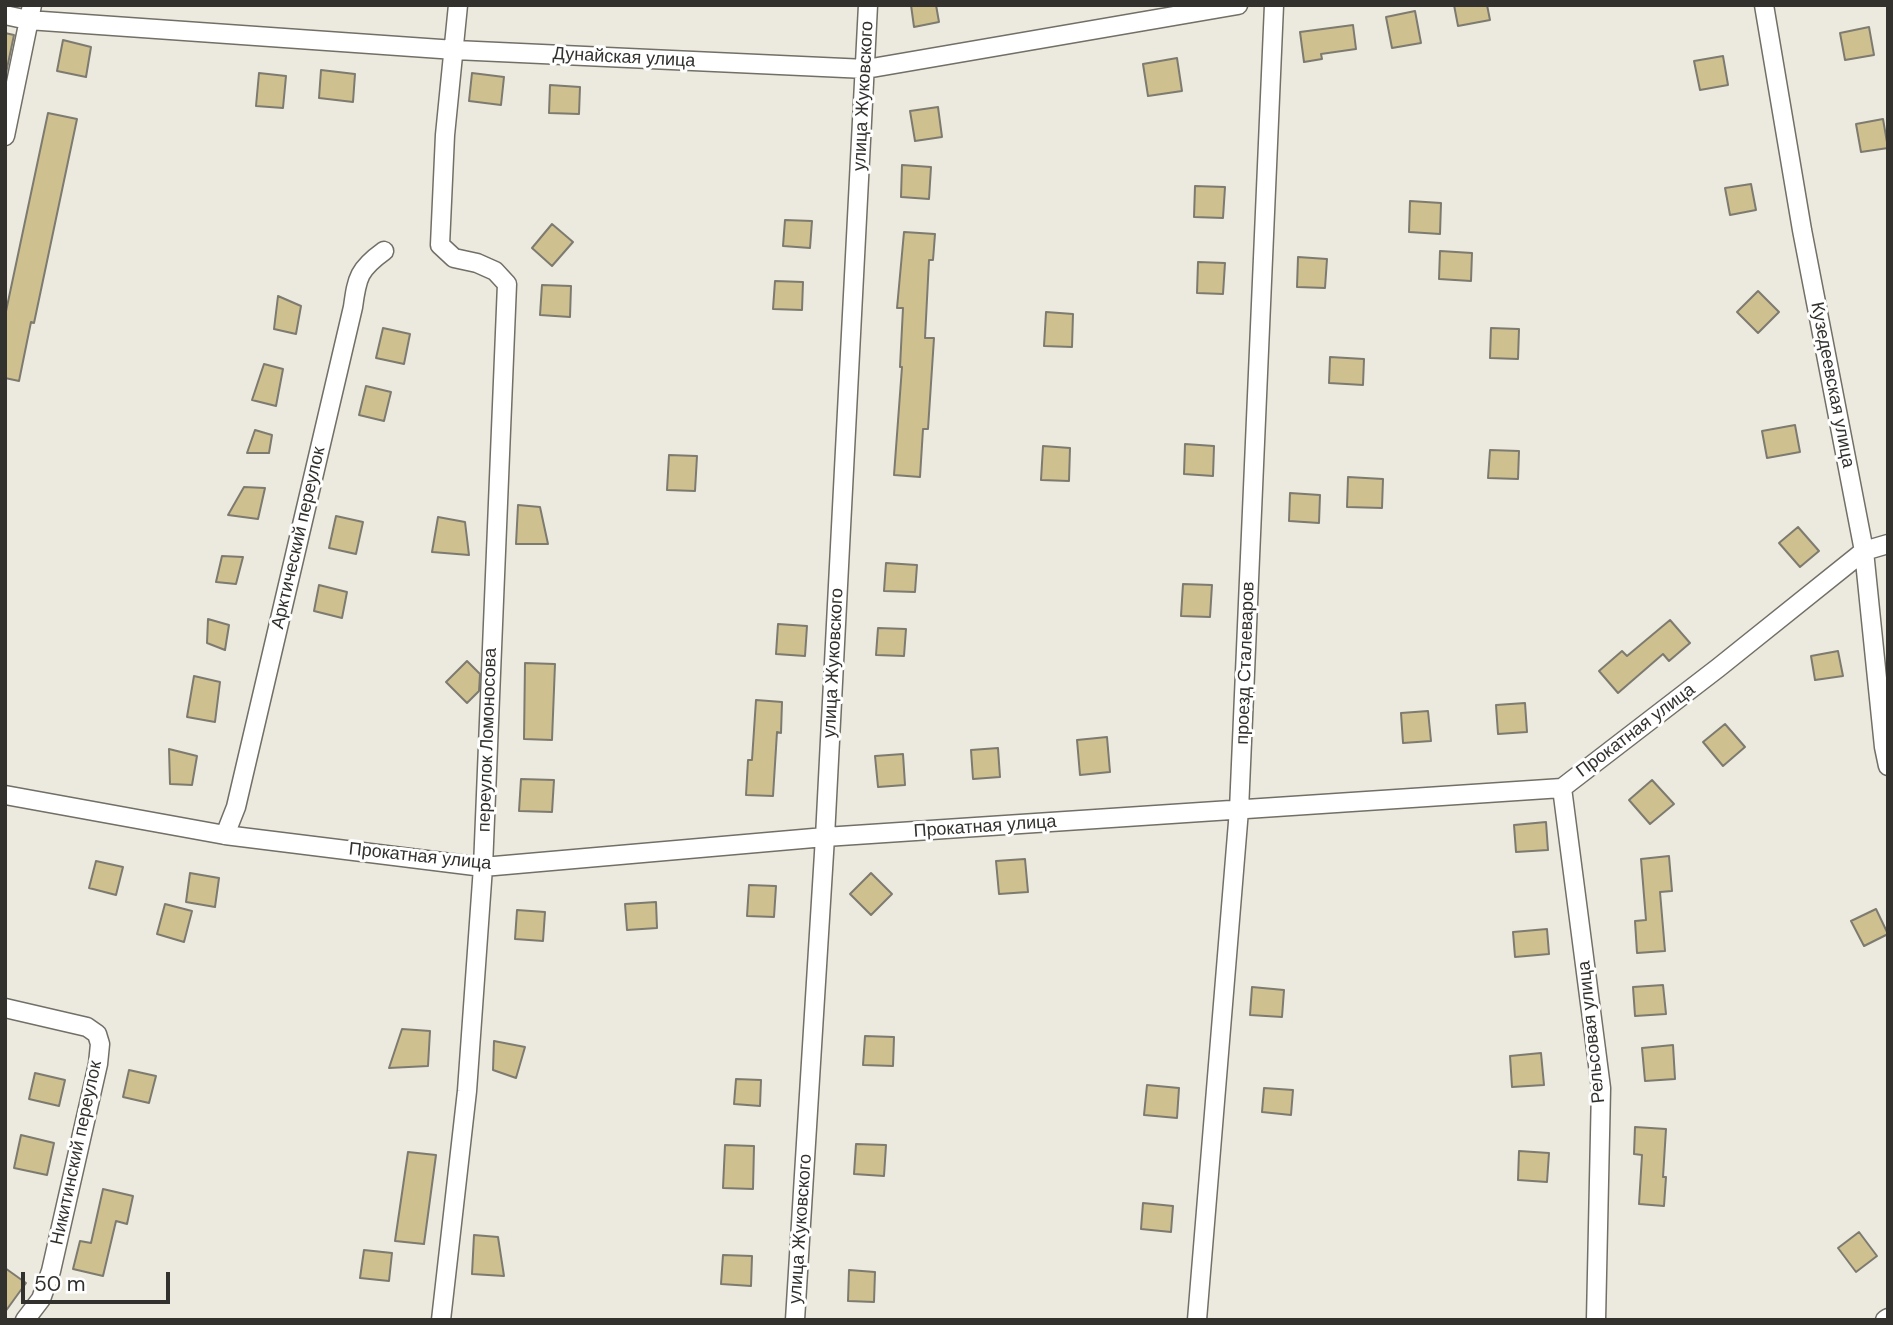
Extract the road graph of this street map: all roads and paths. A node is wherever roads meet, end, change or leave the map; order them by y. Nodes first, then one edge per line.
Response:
1 (458, 5) edge
2 (868, 5) edge
3 (1238, 5) edge
4 (1273, 5) edge
5 (1764, 5) edge
6 (30, 13) edge
7 (5, 15) edge
8 (455, 50) junction
9 (866, 69) junction
10 (5, 136) edge
11 (384, 251) dead end
12 (1888, 544) edge
13 (1864, 551) junction
14 (1888, 766) edge
15 (1562, 788) junction
16 (5, 796) edge
17 (1239, 810) junction
18 (225, 835) junction
19 (825, 837) junction
20 (483, 867) junction
21 (5, 1008) edge
22 (25, 1320) edge
23 (441, 1320) edge
24 (795, 1320) edge
25 (1197, 1320) edge
26 (1595, 1320) edge

1 - 8 street
2 - 9 street, улица Жуковского
3 - 9 street, Дунайская улица
4 - 17 street, проезд Сталеваров
5 - 13 street, Кузедеевская улица
6 - 7 street, Дунайская улица
6 - 8 street, Дунайская улица
6 - 10 street
8 - 9 street, Дунайская улица
8 - 20 street, переулок Ломоносова
9 - 19 street, улица Жуковского
11 - 18 street, Арктический переулок
12 - 13 street, Прокатная улица
13 - 14 street, Кузедеевская улица
13 - 15 street, Прокатная улица
15 - 17 street, Прокатная улица
15 - 26 street, Рельсовая улица
16 - 18 street, Прокатная улица
17 - 19 street, Прокатная улица
17 - 25 street, проезд Сталеваров
18 - 20 street, Прокатная улица
19 - 20 street, Прокатная улица
19 - 24 street, улица Жуковского
20 - 23 street, переулок Ломоносова
21 - 22 street, Никитинский переулок

